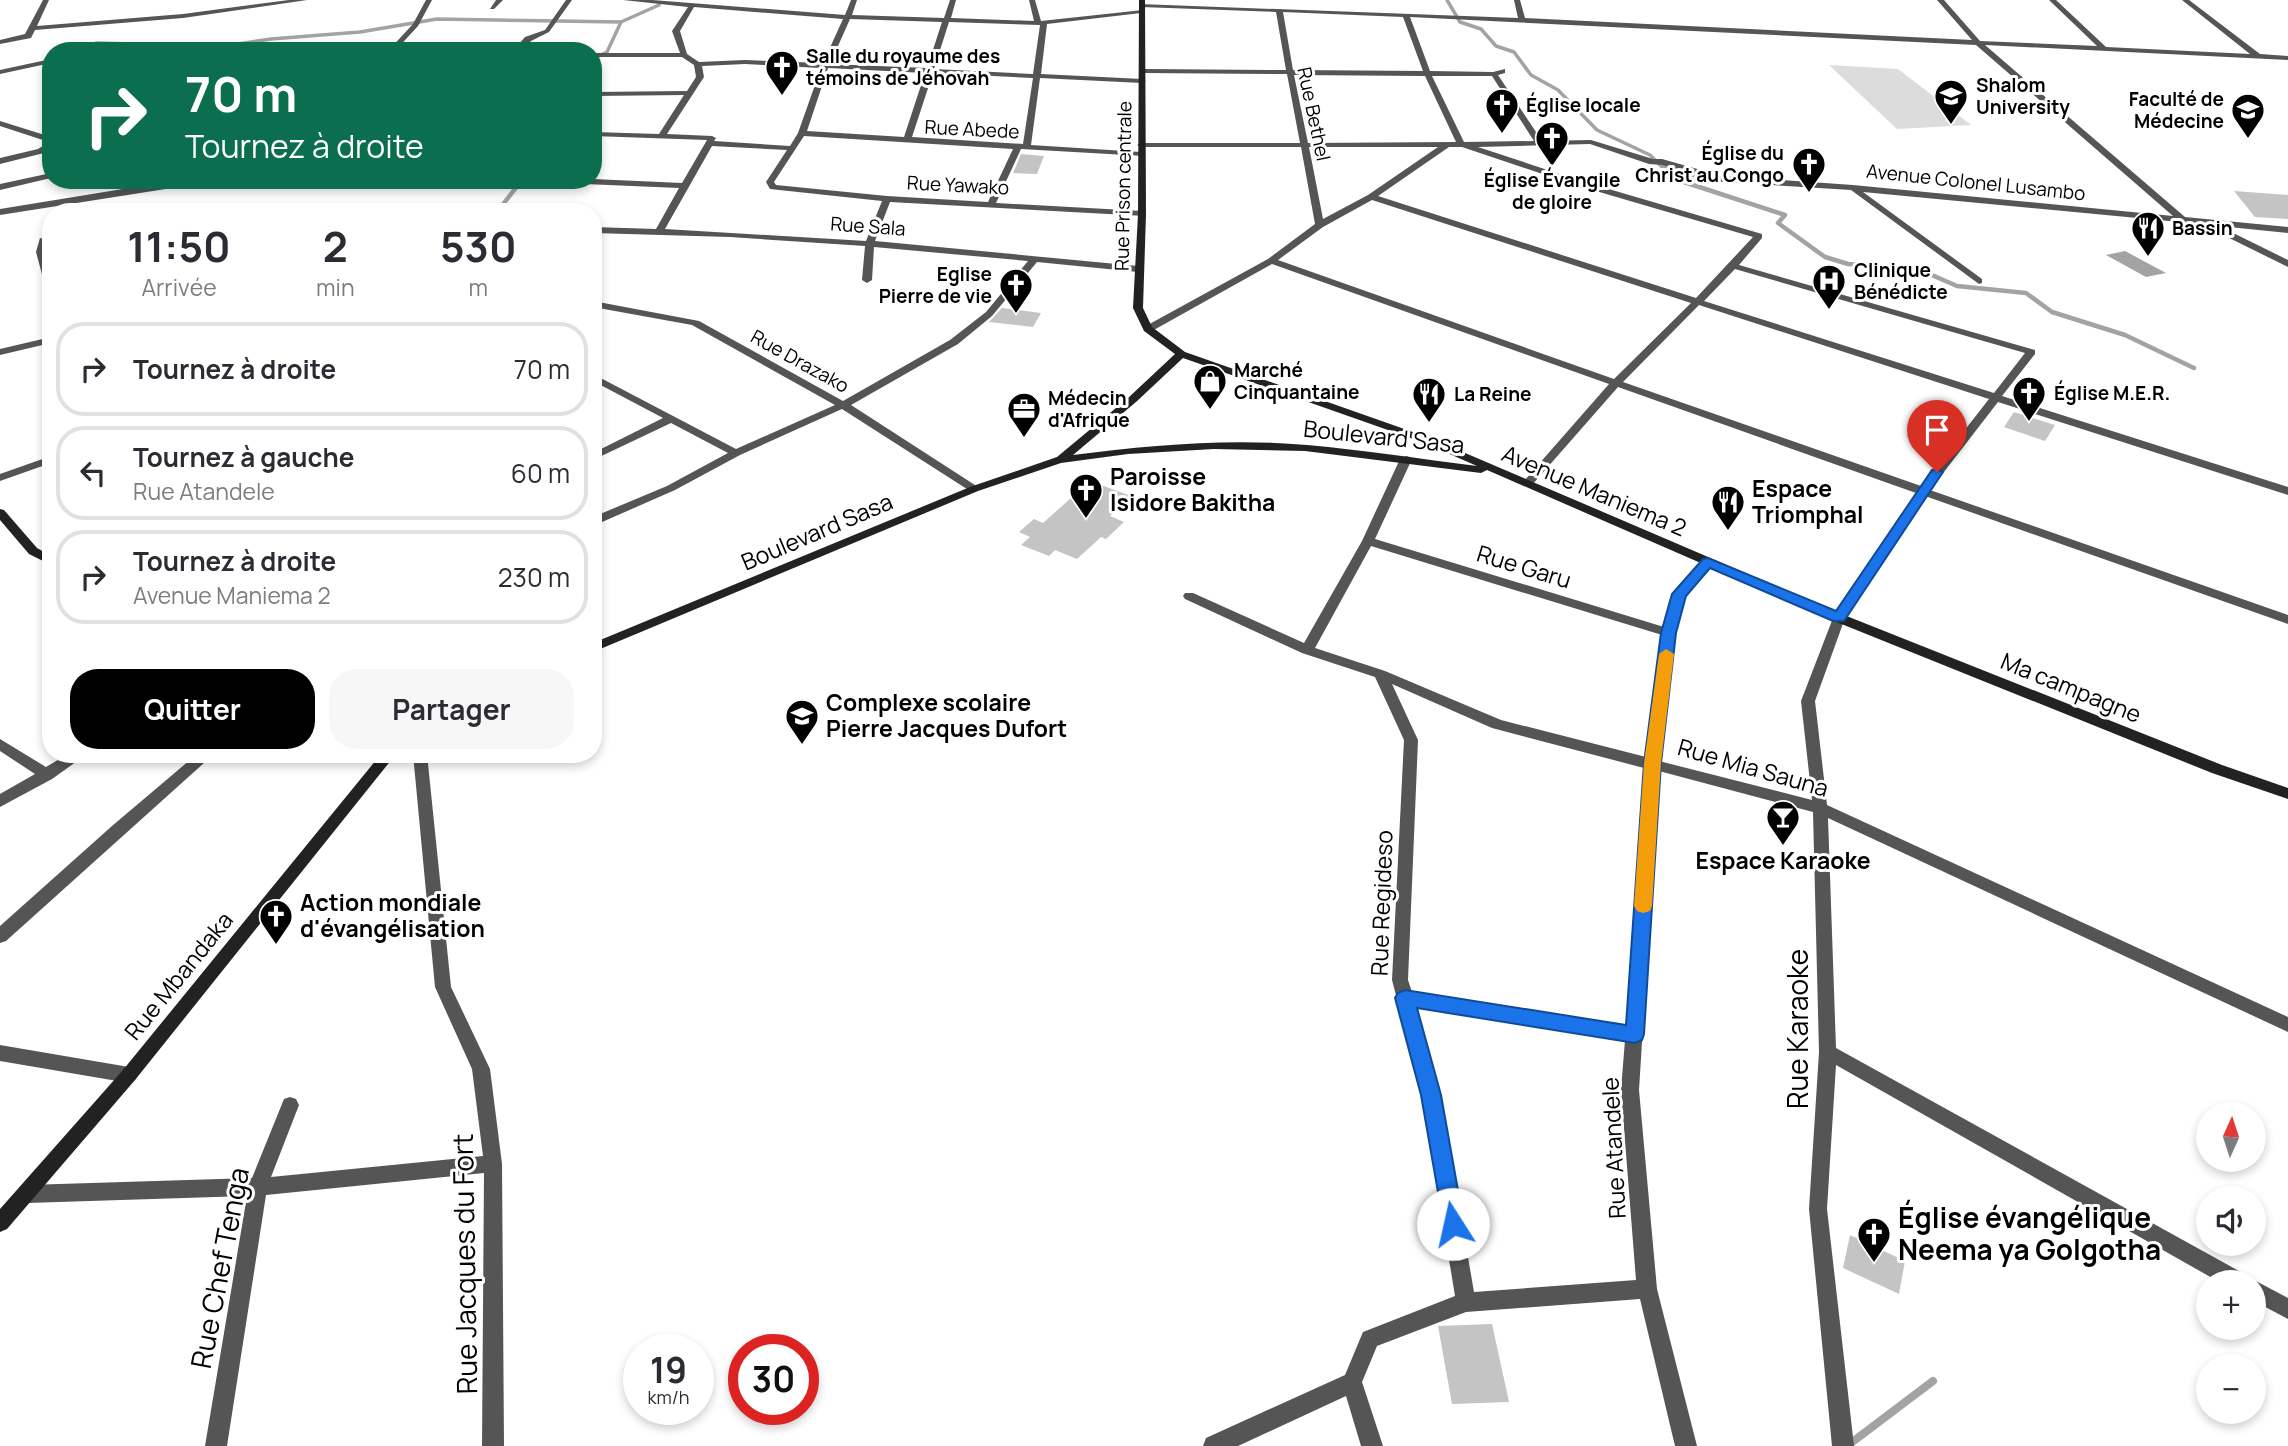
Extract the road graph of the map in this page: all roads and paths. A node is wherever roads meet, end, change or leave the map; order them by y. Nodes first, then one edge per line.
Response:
1 (46, 0) edge
2 (304, 0) edge
3 (429, 0) edge
4 (500, 0) edge
5 (569, 0) edge
6 (626, 0) edge
7 (760, 0) edge
8 (853, 0) edge
9 (953, 0) edge
10 (1032, 0) edge
11 (1293, 0) edge
12 (1517, 0) edge
13 (1940, 0) edge
14 (2052, 0) edge
15 (2185, 0) edge
16 (1246, 4) edge
17 (1141, 5) edge
18 (691, 7) junction
19 (492, 8) dead end
20 (1279, 10) junction
21 (1295, 10) junction
22 (754, 11) junction
23 (1406, 15) junction
24 (848, 17) junction
25 (947, 21) junction
26 (1522, 21) junction
27 (1041, 23) junction
28 (33, 28) junction
29 (0, 42) edge
30 (399, 42) edge
31 (525, 42) edge
32 (1978, 43) junction
33 (2105, 50) junction
34 (602, 55) edge
35 (684, 55) junction
36 (2257, 56) junction
37 (2288, 58) edge
38 (42, 63) edge
39 (698, 64) junction
40 (825, 66) junction
41 (932, 70) junction
42 (0, 72) edge
43 (1289, 73) junction
44 (1427, 73) junction
45 (1039, 75) junction
46 (1143, 76) junction
47 (689, 93) junction
48 (602, 94) edge
49 (0, 123) edge
50 (802, 133) junction
51 (602, 134) edge
52 (662, 135) junction
53 (42, 139) edge
54 (907, 141) junction
55 (1540, 143) junction
56 (709, 144) junction
57 (1461, 144) junction
58 (1447, 145) junction
59 (1307, 146) junction
60 (1023, 147) junction
61 (790, 148) junction
62 (42, 150) edge
63 (1141, 150) junction
64 (0, 161) edge
65 (42, 177) edge
66 (602, 182) edge
67 (682, 186) junction
68 (0, 187) edge
69 (1853, 188) junction
70 (115, 189) edge
71 (1371, 197) junction
72 (887, 199) junction
73 (45, 203) edge
74 (42, 204) edge
75 (991, 205) junction
76 (0, 212) edge
77 (1142, 214) junction
78 (2183, 220) junction
79 (2207, 223) junction
80 (1320, 225) junction
81 (602, 230) edge
82 (2288, 230) edge
83 (659, 231) junction
84 (870, 243) junction
85 (1034, 259) junction
86 (1271, 261) junction
87 (2288, 264) edge
88 (1733, 266) junction
89 (1138, 269) junction
90 (867, 280) dead end
91 (1979, 281) dead end
92 (1697, 303) junction
93 (602, 306) edge
94 (1148, 329) junction
95 (42, 342) edge
96 (0, 352) edge
97 (1181, 354) junction
98 (602, 382) edge
99 (1616, 383) junction
100 (1993, 398) junction
101 (843, 405) junction
102 (670, 419) junction
103 (602, 453) edge
104 (736, 453) junction
105 (1406, 459) junction
106 (1059, 460) junction
107 (42, 462) edge
108 (1495, 472) junction
109 (0, 478) edge
110 (1528, 483) junction
111 (974, 489) junction
112 (1923, 491) junction
113 (2288, 491) edge
114 (0, 513) edge
115 (602, 518) edge
116 (1368, 541) junction
117 (42, 556) edge
118 (1708, 562) junction
119 (1189, 596) dead end
120 (1839, 618) junction
121 (2288, 621) edge
122 (1669, 633) junction
123 (602, 644) edge
124 (1307, 650) junction
125 (1380, 674) junction
126 (0, 744) edge
127 (66, 763) edge
128 (196, 763) edge
129 (382, 763) edge
130 (421, 763) edge
131 (1652, 763) junction
132 (47, 775) junction
133 (2288, 794) edge
134 (0, 801) edge
135 (1820, 808) junction
136 (0, 936) edge
137 (1405, 998) junction
138 (2288, 1025) edge
139 (1635, 1034) junction
140 (1828, 1052) junction
141 (0, 1053) edge
142 (129, 1074) junction
143 (290, 1105) dead end
144 (493, 1164) junction
145 (258, 1187) junction
146 (27, 1194) junction
147 (0, 1223) edge
148 (2218, 1270) edge
149 (1647, 1289) junction
150 (2266, 1297) edge
151 (1466, 1302) junction
152 (2288, 1309) edge
153 (1352, 1382) junction
154 (216, 1446) edge
155 (493, 1446) edge
156 (1214, 1446) edge
157 (1372, 1446) edge
158 (1686, 1446) edge
159 (1843, 1446) edge

1 - 28 street
2 - 28 street
3 - 30 street
4 - 19 street
5 - 31 street
6 - 18 street
7 - 22 street
8 - 24 street
9 - 25 street
10 - 27 street
11 - 21 street
12 - 26 street
13 - 32 street
14 - 33 street
15 - 36 street
16 - 17 street
16 - 20 street
17 - 27 street
17 - 46 street, Rue Prison centrale
18 - 22 street
18 - 35 street
20 - 21 street
20 - 43 street, Rue Bethel
21 - 23 street
22 - 24 street
23 - 26 street
23 - 44 street
24 - 25 street
24 - 40 street
25 - 27 street
25 - 41 street
26 - 32 street
27 - 45 street
28 - 29 street
32 - 33 street
32 - 78 street
33 - 36 street
34 - 35 street
35 - 39 street
36 - 37 street
38 - 42 street
39 - 40 street
39 - 47 street
40 - 41 street
40 - 50 street
41 - 45 street
41 - 54 street
43 - 44 street
43 - 46 street
43 - 59 street, Rue Bethel
44 - 55 street
44 - 57 street
45 - 46 street
45 - 60 street
46 - 63 street, Rue Prison centrale
47 - 48 street
47 - 52 street
49 - 53 street
50 - 54 street, Rue Abede
50 - 61 street
51 - 52 street
52 - 56 street
54 - 60 street, Rue Abede
55 - 57 street, Avenue Colonel Lusambo
55 - 69 street, Avenue Colonel Lusambo
56 - 61 street
56 - 67 street
57 - 58 street, Avenue Colonel Lusambo
57 - 88 street
58 - 59 street, Rue Abede
58 - 71 street
59 - 63 street, Rue Abede
59 - 80 street, Rue Bethel
60 - 63 street, Rue Abede
60 - 75 street
61 - 72 street, Rue Yawako
62 - 64 street
63 - 77 street, Rue Prison centrale
65 - 68 street
66 - 67 street
67 - 83 street
69 - 78 street, Avenue Colonel Lusambo
69 - 91 street
70 - 73 street
71 - 80 street
71 - 92 street
72 - 75 street, Rue Yawako
72 - 84 street
74 - 76 street
75 - 77 street, Rue Yawako
77 - 89 street, Rue Prison centrale
78 - 79 street, Avenue Colonel Lusambo
79 - 82 street, Avenue Colonel Lusambo
79 - 87 street
80 - 86 street
81 - 83 street, Rue Sala
83 - 84 street, Rue Sala
84 - 85 street, Rue Sala
84 - 90 street
85 - 89 street, Rue Sala
85 - 101 street
86 - 94 street
86 - 99 street
88 - 92 street
88 - 100 street
89 - 94 street, Rue Prison centrale
92 - 99 street
92 - 100 street
93 - 101 street, Rue Drazako
94 - 97 street
95 - 96 street
97 - 106 street, Boulevard Sasa
97 - 108 street, Avenue Maniema 2
98 - 102 street
99 - 110 street
99 - 112 street
100 - 112 street
100 - 113 street
101 - 104 street
101 - 111 street, Rue Drazako
102 - 103 street
102 - 104 street
104 - 115 street
105 - 106 street, Boulevard Sasa
105 - 108 street, Boulevard Sasa
105 - 116 street
106 - 111 street, Boulevard Sasa
107 - 109 street
108 - 110 street, Avenue Maniema 2
110 - 118 street, Avenue Maniema 2
111 - 123 street, Boulevard Sasa
112 - 120 street
112 - 121 street
114 - 117 street
116 - 122 street, Rue Garu
116 - 124 street
118 - 120 street, Avenue Maniema 2
118 - 122 street, Rue Atandele
119 - 124 street, Rue Mia Sauna
120 - 133 street, Ma campagne
120 - 135 street, Rue Karaoke
122 - 131 street, Rue Atandele
124 - 125 street, Rue Mia Sauna
125 - 131 street, Rue Mia Sauna
125 - 137 street, Rue Regideso
126 - 132 street
127 - 132 street
128 - 136 street
129 - 142 street, Rue Mbandaka
130 - 144 street, Rue Jacques du Fort
131 - 135 street, Rue Mia Sauna
131 - 139 street, Rue Atandele
132 - 134 street
135 - 138 street, Rue Mia Sauna
135 - 140 street, Rue Karaoke
137 - 139 street
137 - 151 street, Rue Regideso
139 - 149 street, Rue Atandele
140 - 148 street
140 - 159 street, Rue Karaoke
141 - 142 street
142 - 146 street, Rue Mbandaka
143 - 145 street, Rue Chef Tenga
144 - 145 street
144 - 155 street, Rue Jacques du Fort
145 - 146 street
145 - 154 street, Rue Chef Tenga
146 - 147 street, Rue Mbandaka
149 - 151 street
149 - 158 street, Rue Atandele
150 - 152 street
151 - 153 street
153 - 156 street
153 - 157 street

